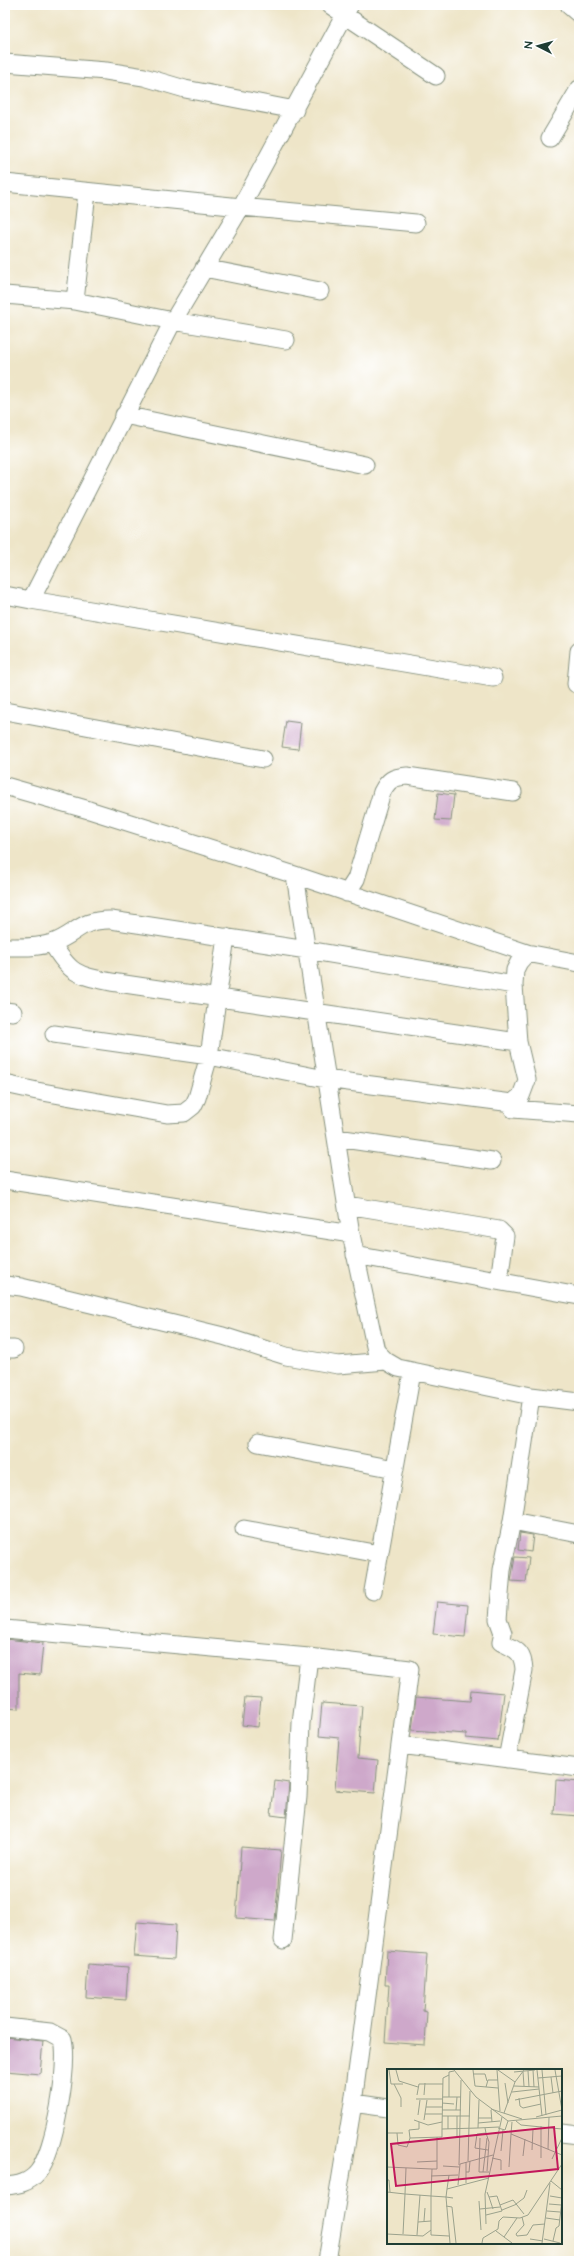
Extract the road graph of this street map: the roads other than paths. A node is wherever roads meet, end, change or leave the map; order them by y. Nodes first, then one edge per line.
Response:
1 (572, 5) edge
2 (342, 8) edge
3 (579, 11) edge
4 (5, 64) edge
5 (436, 76) dead end
6 (579, 89) edge
7 (295, 110) junction
8 (550, 138) dead end
9 (5, 183) edge
10 (87, 192) junction
11 (241, 207) junction
12 (416, 223) dead end
13 (204, 268) junction
14 (320, 291) dead end
15 (5, 295) edge
16 (75, 301) junction
17 (173, 321) junction
18 (286, 340) dead end
19 (124, 415) junction
20 (365, 465) dead end
21 (5, 595) edge
22 (31, 600) junction
23 (579, 651) edge
24 (493, 678) dead end
25 (576, 684) dead end
26 (5, 711) edge
27 (263, 759) dead end
28 (5, 786) edge
29 (513, 792) dead end
30 (295, 875) junction
31 (346, 893) junction
32 (226, 937) junction
33 (52, 943) junction
34 (5, 948) edge
35 (307, 950) junction
36 (527, 953) junction
37 (579, 963) edge
38 (514, 985) junction
39 (216, 999) junction
40 (317, 1013) junction
41 (54, 1034) dead end
42 (518, 1042) junction
43 (209, 1056) junction
44 (325, 1079) junction
45 (5, 1084) edge
46 (513, 1108) dead end
47 (579, 1114) edge
48 (336, 1138) junction
49 (492, 1161) dead end
50 (5, 1180) edge
51 (347, 1205) junction
52 (351, 1234) junction
53 (355, 1255) junction
54 (499, 1281) junction
55 (5, 1286) edge
56 (579, 1296) edge
57 (386, 1361) junction
58 (412, 1372) junction
59 (531, 1396) junction
60 (579, 1402) edge
61 (258, 1443) dead end
62 (396, 1469) junction
63 (512, 1521) junction
64 (244, 1529) dead end
65 (579, 1534) edge
66 (379, 1554) junction
67 (373, 1591) dead end
68 (5, 1629) edge
69 (309, 1657) junction
70 (400, 1745) junction
71 (507, 1759) junction
72 (579, 1768) edge
73 (283, 1940) dead end
74 (5, 2027) edge
75 (353, 2103) junction
76 (387, 2108) edge
77 (562, 2133) edge
78 (579, 2135) edge
79 (5, 2186) edge
80 (327, 2261) edge

1 - 3 main road
2 - 5 street
2 - 7 street
4 - 7 street
6 - 8 street
7 - 11 street
9 - 10 street
10 - 11 street
10 - 16 street
11 - 12 street
11 - 13 street
13 - 14 street
13 - 17 street
15 - 16 street
16 - 17 street
17 - 18 street
17 - 19 street
19 - 20 street
19 - 22 street
21 - 22 street
22 - 24 street
23 - 25 street
26 - 27 street
28 - 30 street
29 - 31 street
30 - 31 street
30 - 35 street
31 - 36 street
32 - 33 street
32 - 35 street
32 - 39 street
33 - 34 street
33 - 39 street
35 - 38 street
35 - 40 street
36 - 37 street
36 - 38 street
38 - 42 street
39 - 40 street
39 - 43 street
40 - 42 street
40 - 44 street
41 - 43 street
42 - 44 street
43 - 44 street
43 - 45 street
44 - 48 street
46 - 47 street
48 - 49 street
48 - 51 street
50 - 52 street
51 - 52 street
51 - 54 street
52 - 53 street
53 - 54 street
53 - 57 street
54 - 56 street
55 - 57 street
57 - 58 street
58 - 59 street
58 - 62 street
59 - 60 street
59 - 63 street
61 - 62 street
62 - 66 street
63 - 65 street
63 - 71 street
64 - 66 street
66 - 67 street
68 - 69 street
69 - 70 street
69 - 73 street
70 - 71 street
70 - 75 street
71 - 72 street
74 - 79 street
75 - 76 street
75 - 80 street
77 - 78 street

